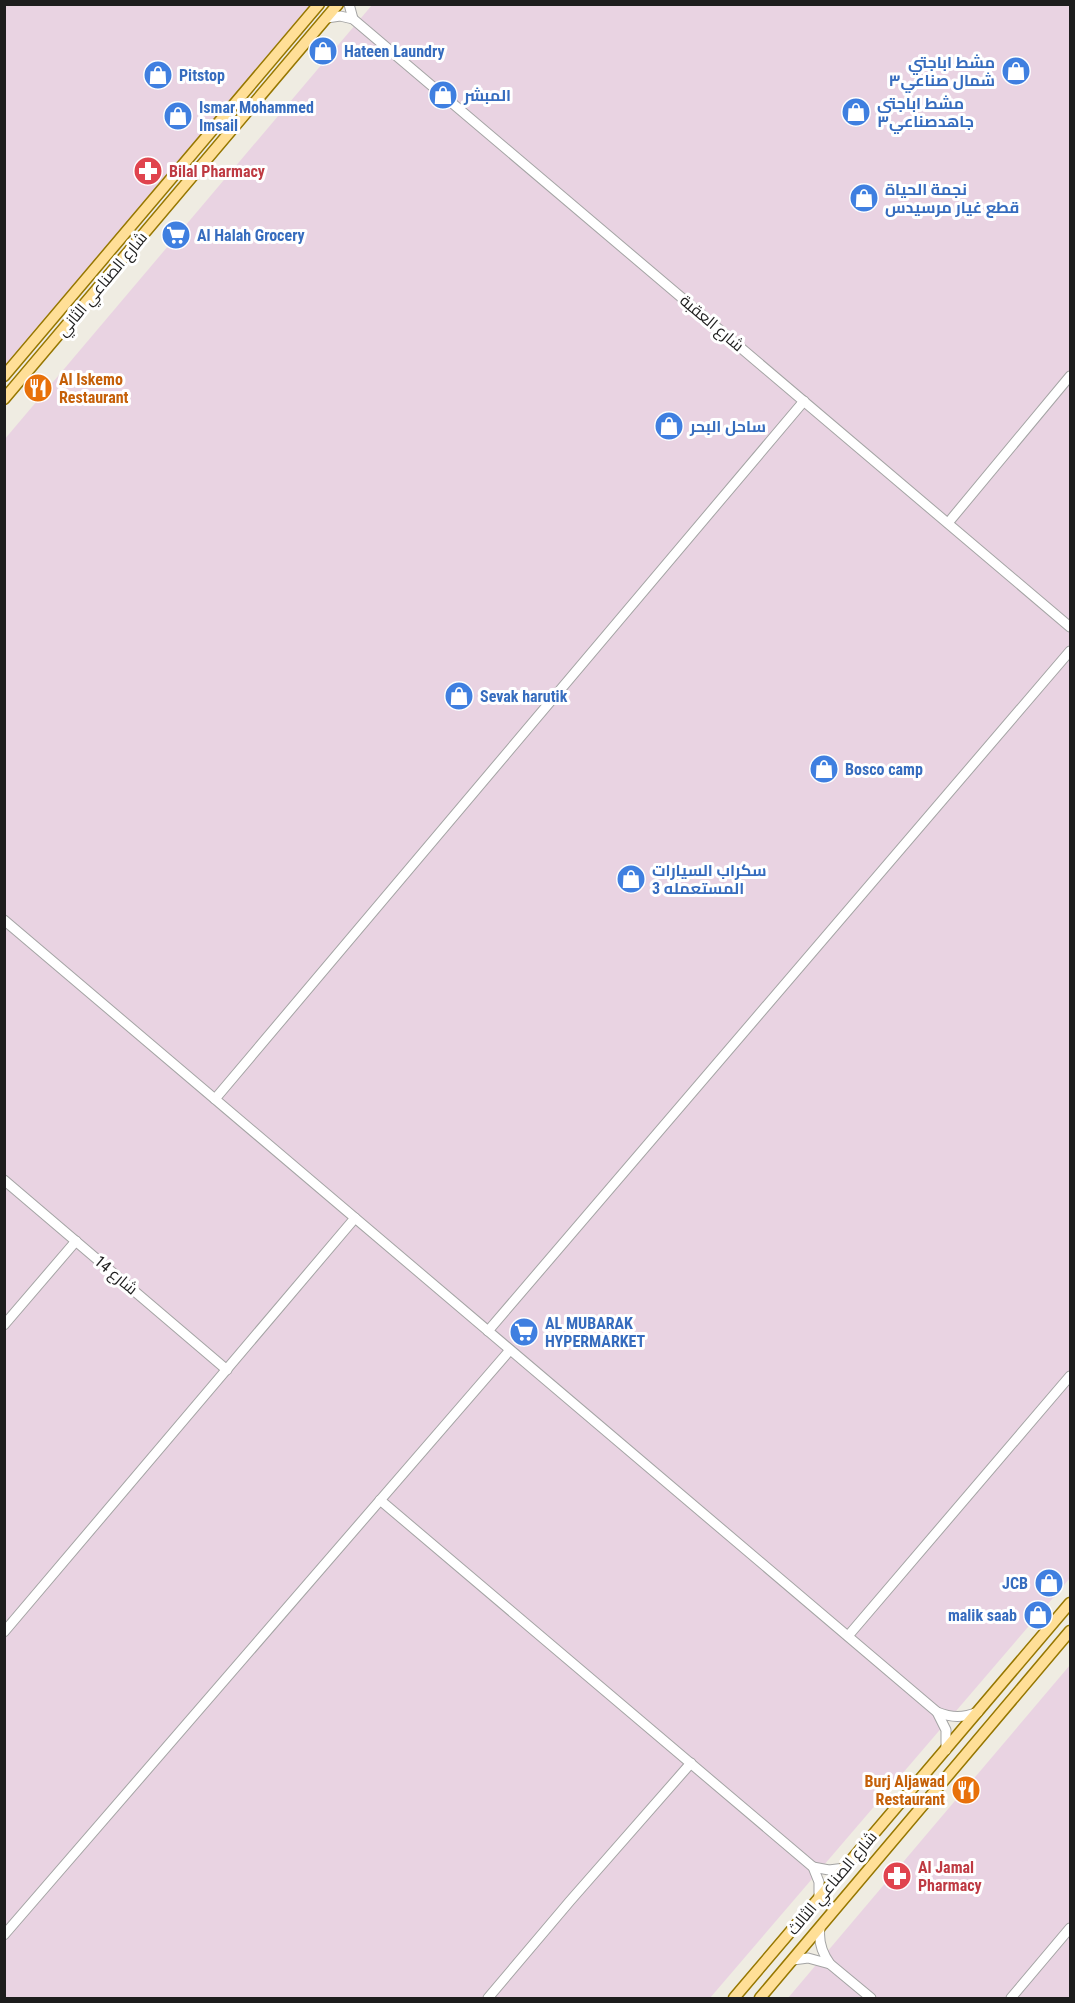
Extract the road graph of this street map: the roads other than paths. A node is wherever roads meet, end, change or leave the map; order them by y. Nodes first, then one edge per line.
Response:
1 (320, 4) edge
2 (338, 4) edge
3 (349, 4) edge
4 (311, 9) edge
5 (327, 18) junction
6 (353, 19) junction
7 (4, 376) edge
8 (1071, 376) edge
9 (4, 399) edge
10 (804, 401) junction
11 (948, 523) junction
12 (1071, 627) edge
13 (1071, 651) edge
14 (4, 920) edge
15 (215, 1099) junction
16 (4, 1180) edge
17 (355, 1218) junction
18 (76, 1240) junction
19 (4, 1325) edge
20 (488, 1331) junction
21 (510, 1350) junction
22 (227, 1370) junction
23 (1071, 1376) edge
24 (380, 1500) junction
25 (1071, 1603) edge
26 (1071, 1631) edge
27 (4, 1632) edge
28 (848, 1636) junction
29 (979, 1711) junction
30 (937, 1712) junction
31 (946, 1750) junction
32 (691, 1763) junction
33 (813, 1867) junction
34 (845, 1868) junction
35 (819, 1899) junction
36 (820, 1928) junction
37 (1071, 1928) edge
38 (4, 1935) edge
39 (793, 1960) junction
40 (830, 1964) junction
41 (488, 1998) edge
42 (734, 1998) edge
43 (760, 1998) edge
44 (871, 1998) edge
45 (1011, 1998) edge

1 - 4 main road, شارع الصناعي الثاني
2 - 5 main road, شارع الصناعي الثاني
3 - 6 street
4 - 7 main road, شارع الصناعي الثاني
5 - 6 street
5 - 9 main road, شارع الصناعي الثاني
6 - 10 street, شارع العقبة
8 - 11 street
10 - 11 street, شارع العقبة
10 - 15 street
11 - 12 street, شارع العقبة
13 - 20 street
14 - 15 street
15 - 17 street
16 - 18 street, شارع 14
17 - 20 street
17 - 22 street
18 - 19 street
18 - 22 street, شارع 14
20 - 21 street
21 - 24 street
21 - 28 street
22 - 27 street
23 - 28 street
24 - 32 street
24 - 38 street
25 - 29 main road, شارع الصناعي الثالث
26 - 36 main road, شارع الصناعي الثالث
28 - 30 street
29 - 30 street
29 - 31 main road, شارع الصناعي الثالث
30 - 31 street
31 - 34 main road, شارع الصناعي الثالث
32 - 33 street
32 - 41 street
33 - 34 street
33 - 35 street
34 - 35 main road, شارع الصناعي الثالث
35 - 42 main road, شارع الصناعي الثالث
36 - 39 main road, شارع الصناعي الثالث
36 - 40 street
37 - 45 street
39 - 40 street
39 - 43 main road, شارع الصناعي الثالث
40 - 44 street

